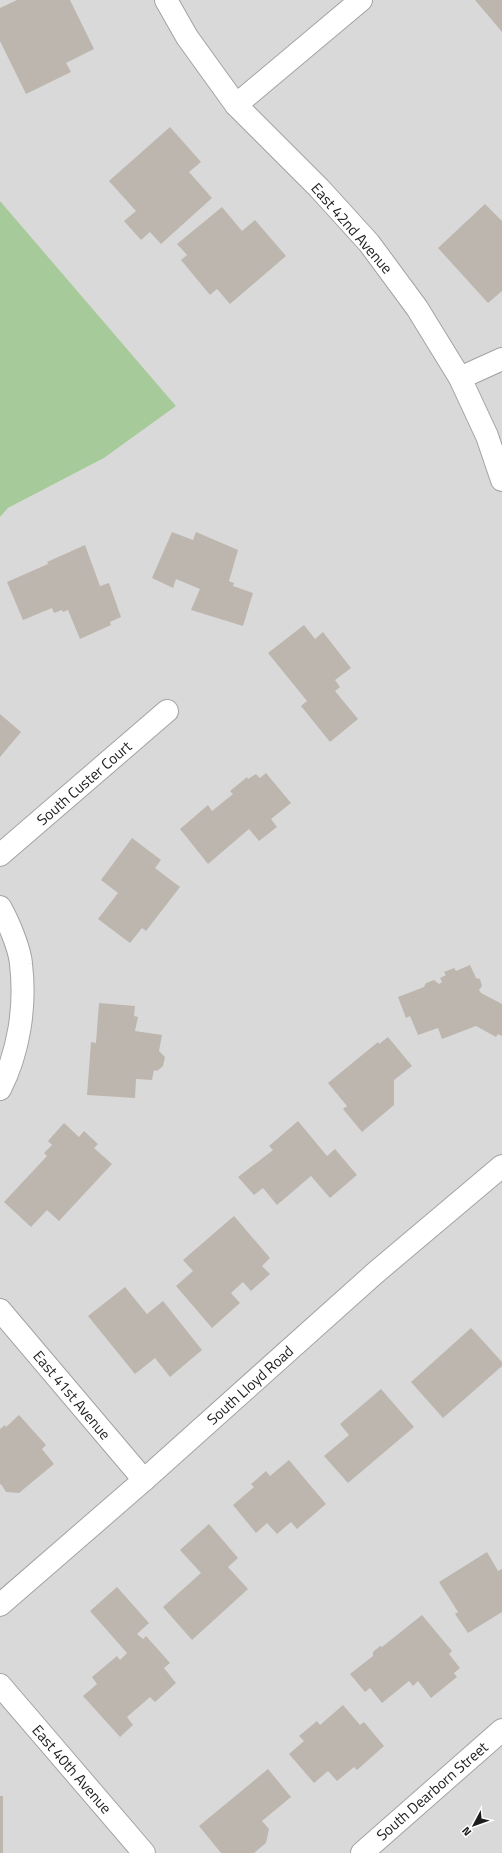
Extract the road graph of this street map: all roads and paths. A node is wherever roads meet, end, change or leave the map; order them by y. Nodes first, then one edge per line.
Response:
1 (166, 0) edge
2 (361, 0) edge
3 (236, 105) junction
4 (502, 359) edge
5 (460, 378) junction
6 (502, 480) edge
7 (167, 711) dead end
8 (0, 855) edge
9 (0, 907) edge
10 (0, 1089) edge
11 (502, 1166) edge
12 (0, 1310) edge
13 (144, 1480) junction
14 (0, 1605) edge
15 (0, 1685) edge
16 (502, 1730) edge
17 (144, 1853) edge
18 (362, 1853) edge

1 - 3 street, East 42nd Avenue
2 - 3 street
3 - 5 street, East 42nd Avenue
4 - 5 street
5 - 6 street, East 42nd Avenue
7 - 8 street, South Custer Court
9 - 10 street
11 - 13 street, South Lloyd Road
12 - 13 street, East 41st Avenue
13 - 14 street, South Lloyd Road
15 - 17 street, East 40th Avenue
16 - 18 street, South Dearborn Street

